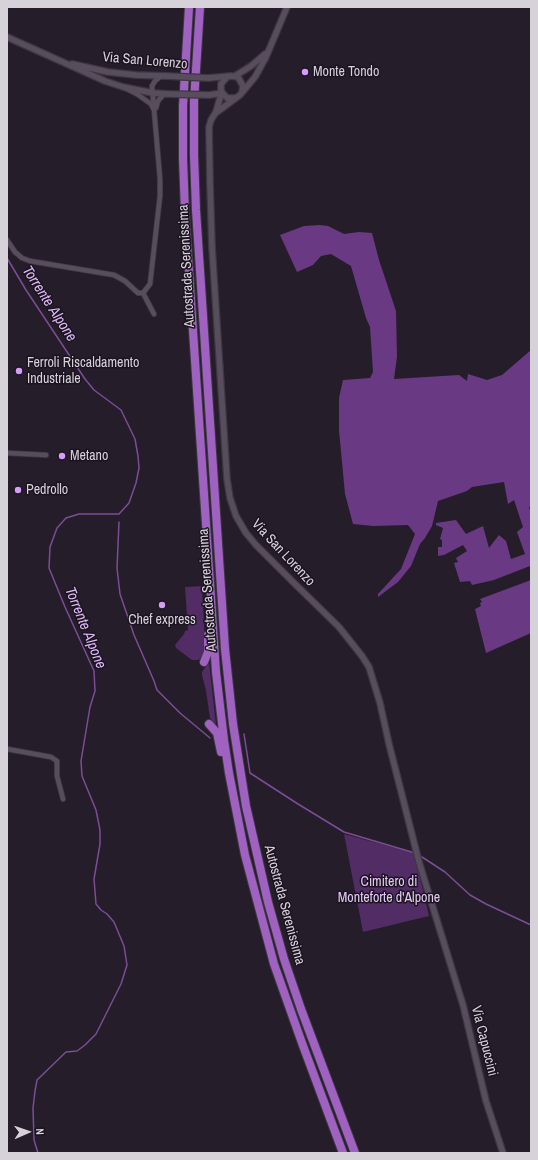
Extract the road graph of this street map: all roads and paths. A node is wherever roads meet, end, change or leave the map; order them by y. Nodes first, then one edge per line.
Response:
1 (189, 7) edge
2 (200, 7) edge
3 (287, 7) edge
4 (7, 37) edge
5 (271, 45) junction
6 (62, 62) junction
7 (163, 76) junction
8 (235, 76) junction
9 (227, 77) junction
10 (123, 87) junction
11 (242, 92) junction
12 (153, 93) junction
13 (166, 94) junction
14 (219, 96) junction
15 (237, 98) junction
16 (155, 112) junction
17 (216, 112) junction
18 (7, 240) edge
19 (143, 293) junction
20 (154, 314) dead end
21 (7, 453) edge
22 (46, 455) dead end
23 (211, 596) junction
24 (204, 662) dead end
25 (209, 724) dead end
26 (7, 749) edge
27 (229, 773) junction
28 (63, 799) dead end
29 (441, 934) joint
30 (343, 1153) edge
31 (355, 1153) edge
32 (503, 1153) edge

1 - 23 highway, Autostrada Serenissima
2 - 31 highway, Autostrada Serenissima
3 - 5 street
4 - 6 street, Via San Lorenzo
5 - 8 street
5 - 11 street
6 - 7 street, Via San Lorenzo
6 - 10 street, Via San Lorenzo
7 - 9 street, Via San Lorenzo, bridge
7 - 12 street
8 - 9 street
8 - 11 street
9 - 14 street
10 - 12 street, Via San Lorenzo
10 - 16 street
11 - 15 street
12 - 13 street, Via San Lorenzo
12 - 16 street
13 - 14 street, Via San Lorenzo, bridge
13 - 16 street
14 - 15 street
14 - 17 street, Via San Lorenzo
15 - 17 street
16 - 19 street
17 - 29 street, Via San Lorenzo
18 - 19 street
19 - 20 street
21 - 22 street
23 - 24 highway
23 - 27 highway, Autostrada Serenissima
25 - 27 highway
26 - 28 street
27 - 30 highway, Autostrada Serenissima
29 - 32 street, Via Capuccini

